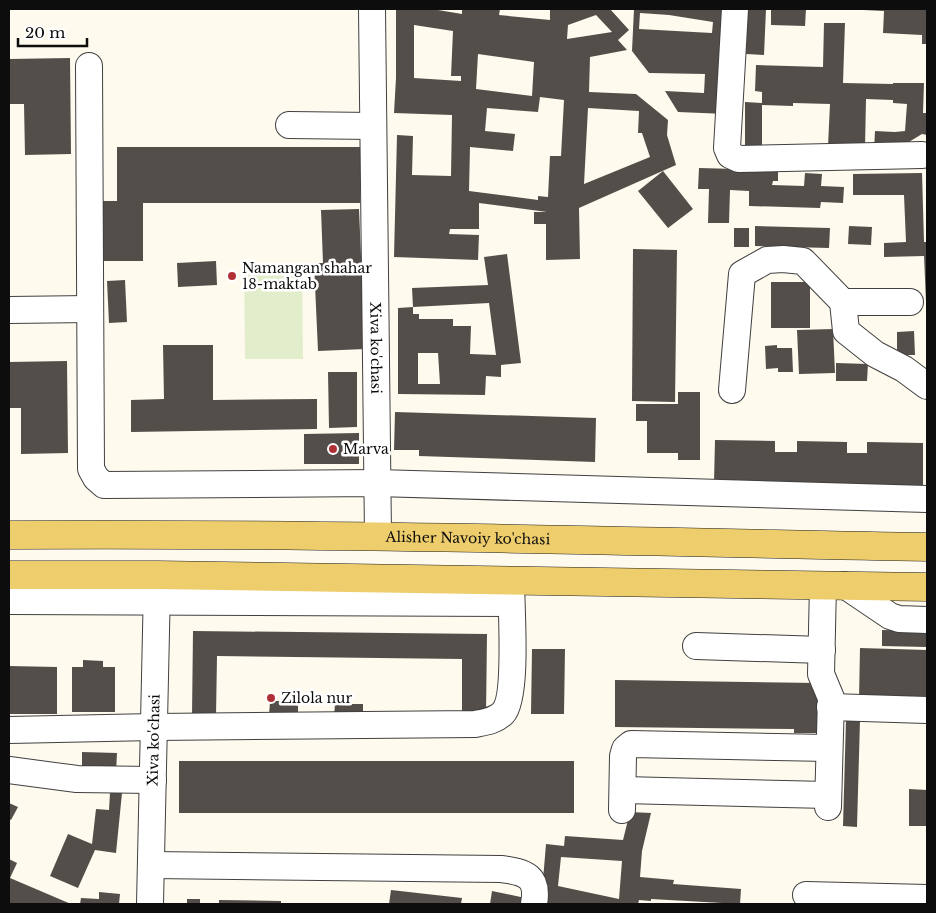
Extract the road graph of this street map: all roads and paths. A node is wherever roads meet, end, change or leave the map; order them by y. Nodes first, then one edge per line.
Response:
1 (372, 9) edge
2 (734, 9) edge
3 (89, 66) dead end
4 (289, 125) dead end
5 (373, 126) junction
6 (922, 155) dead end
7 (843, 302) junction
8 (910, 302) dead end
9 (9, 310) edge
10 (90, 310) junction
11 (927, 386) edge
12 (732, 390) dead end
13 (377, 483) junction
14 (927, 499) edge
15 (9, 534) edge
16 (378, 536) junction
17 (927, 547) edge
18 (9, 575) edge
19 (157, 575) junction
20 (834, 585) junction
21 (927, 586) edge
22 (511, 592) junction
23 (9, 601) edge
24 (157, 603) junction
25 (927, 620) edge
26 (696, 646) dead end
27 (822, 650) junction
28 (830, 707) junction
29 (927, 710) edge
30 (154, 727) junction
31 (9, 730) edge
32 (829, 748) junction
33 (9, 770) edge
34 (153, 780) junction
35 (152, 865) junction
36 (806, 895) dead end
37 (927, 898) edge
38 (150, 904) edge
39 (534, 904) edge

1 - 5 street, Xiva ko'chasi
2 - 6 street
3 - 10 street
4 - 5 street
5 - 13 street, Xiva ko'chasi
7 - 8 street
7 - 11 street
7 - 12 street
9 - 10 street
10 - 13 street
13 - 14 street
13 - 16 street, Xiva ko'chasi
15 - 16 main road, Alisher Navoiy ko'chasi
16 - 17 main road, Alisher Navoiy ko'chasi
18 - 19 main road
19 - 22 main road
19 - 24 street, Xiva ko'chasi
20 - 21 main road
20 - 22 main road
20 - 25 street
20 - 27 street
22 - 24 street
22 - 30 street
23 - 24 street
24 - 30 street, Xiva ko'chasi
26 - 27 street
27 - 28 street
28 - 29 street
28 - 32 street
30 - 31 street
30 - 34 street, Xiva ko'chasi
32 - 32 street
33 - 34 street
34 - 35 street, Xiva ko'chasi
35 - 38 street, Xiva ko'chasi
35 - 39 street
36 - 37 street

